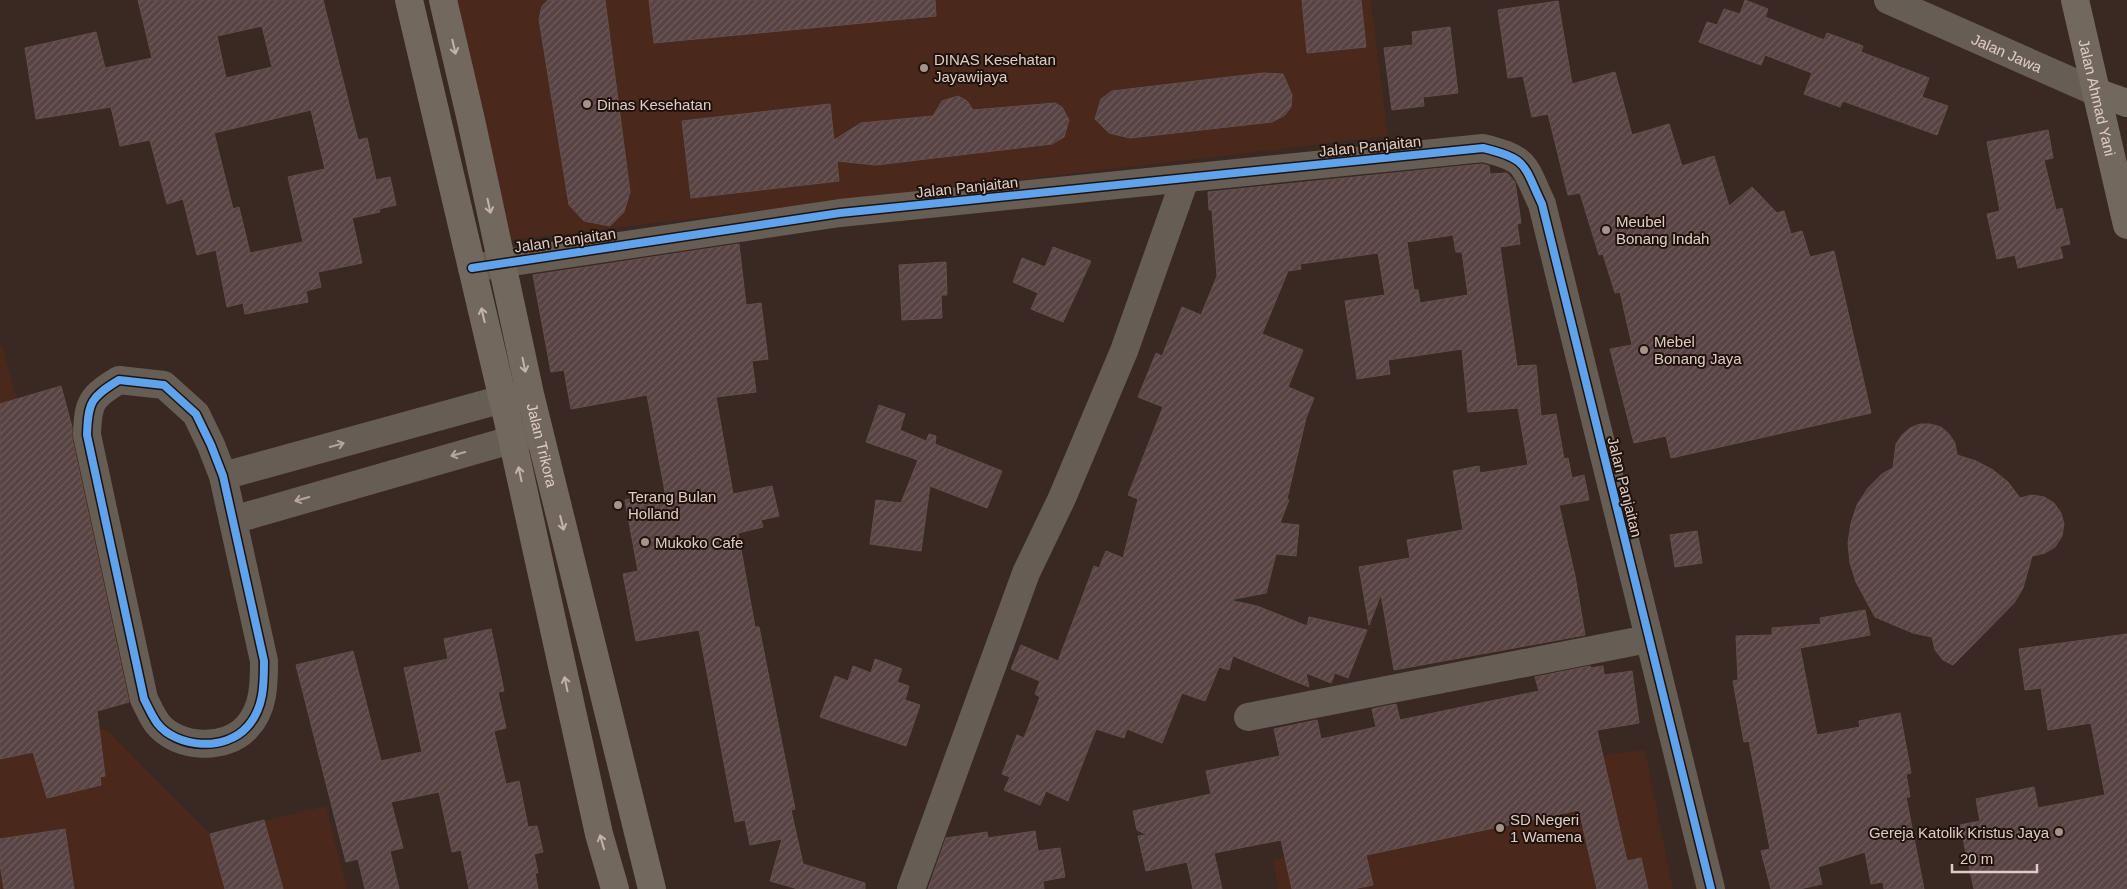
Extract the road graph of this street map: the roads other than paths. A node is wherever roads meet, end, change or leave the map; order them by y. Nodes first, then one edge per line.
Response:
1 (409, 0) edge
2 (443, 0) edge
3 (1888, 0) edge
4 (2075, 0) edge
5 (2096, 92) junction
6 (2127, 103) edge
7 (1185, 179) junction
8 (2127, 225) edge
9 (501, 263) junction
10 (472, 268) junction
11 (530, 394) junction
12 (503, 399) junction
13 (539, 432) junction
14 (512, 438) junction
15 (223, 476) junction
16 (233, 520) junction
17 (1648, 638) junction
18 (1248, 717) dead end
19 (615, 889) edge
20 (652, 889) edge
21 (911, 889) edge
22 (1711, 889) edge

1 - 10 main road, Jalan Trikora
2 -> 9 main road, Jalan Trikora
3 - 5 street, Jalan Jawa
4 - 5 main road, Jalan Ahmad Yani
5 - 6 main road, Jalan Jawa
5 - 8 main road, Jalan Ahmad Yani
7 - 9 street, Jalan Panjaitan
7 - 17 street, Jalan Panjaitan
7 - 21 street
9 - 10 street, Jalan Panjaitan
9 -> 11 main road, Jalan Trikora
12 -> 10 main road, Jalan Trikora
11 - 12 street
11 - 13 main road, Jalan Trikora
12 - 14 main road, Jalan Trikora
15 -> 12 street
13 - 14 street
13 -> 20 main road, Jalan Trikora
14 -> 16 street
19 -> 14 main road, Jalan Trikora
15 - 16 street
15 - 16 street
17 - 18 street
17 - 22 street, Jalan Panjaitan

